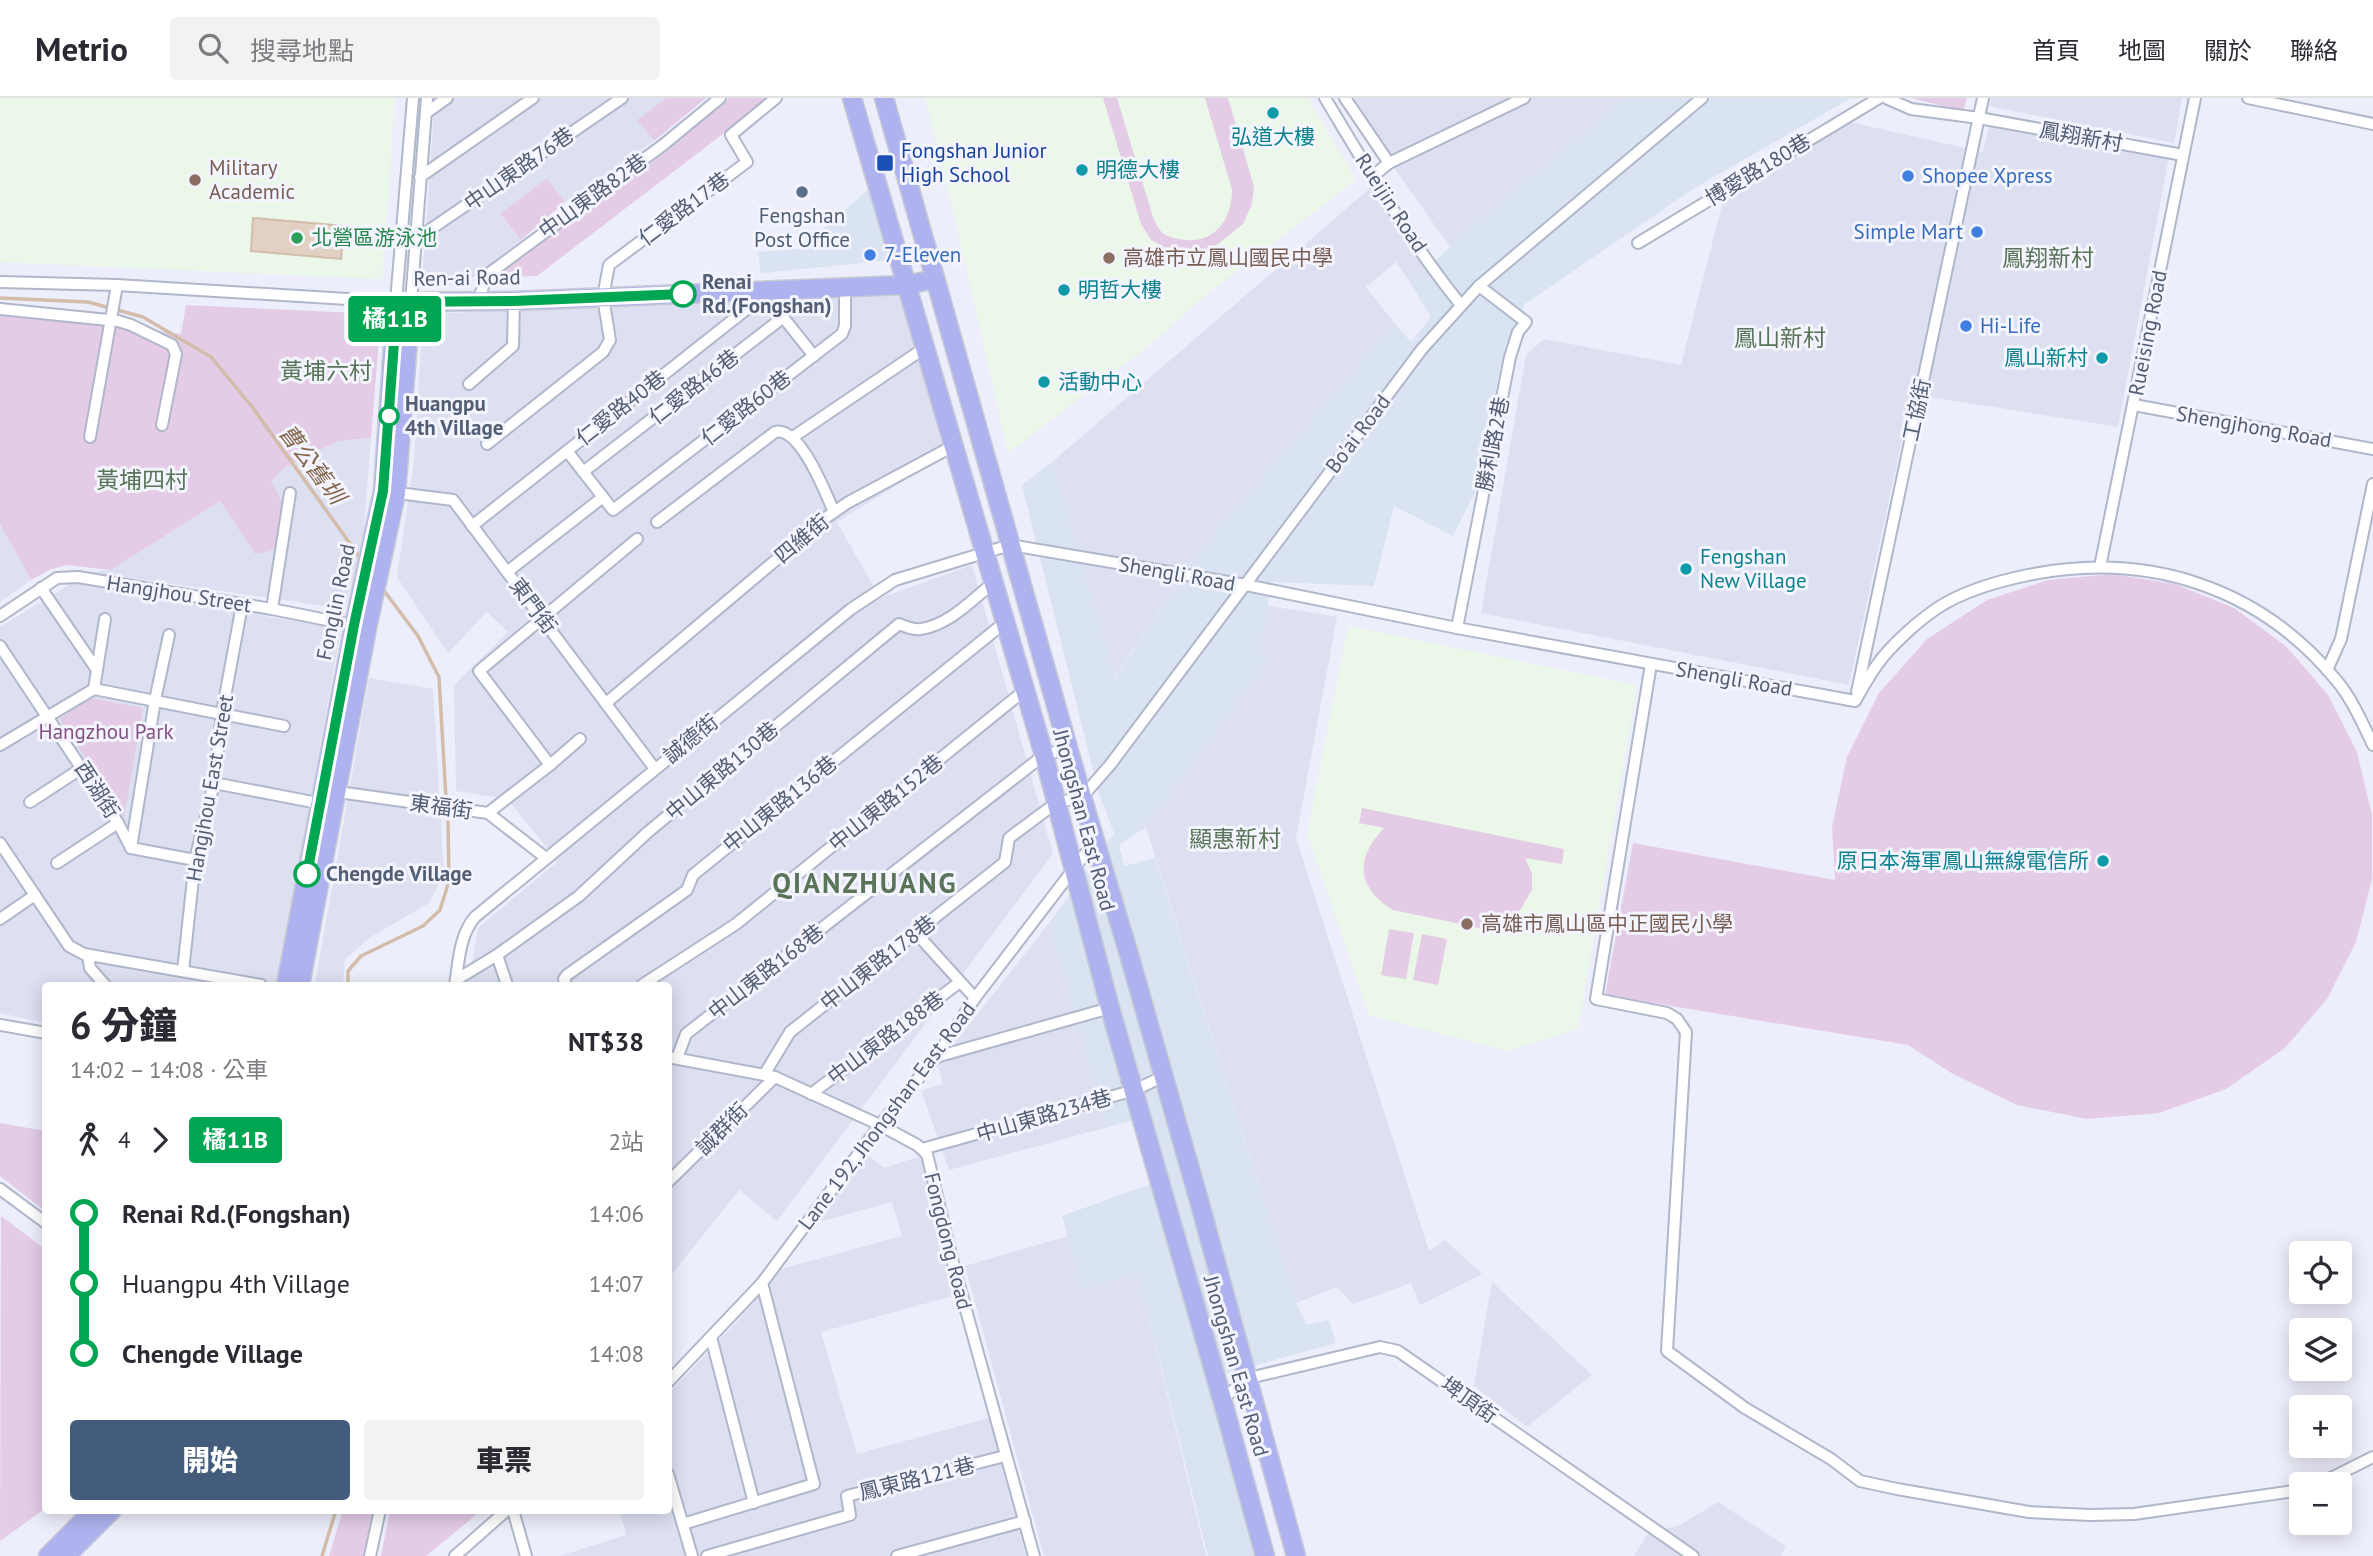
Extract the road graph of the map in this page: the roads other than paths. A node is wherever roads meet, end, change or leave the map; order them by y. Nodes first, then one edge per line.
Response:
1 (413, 98) edge
2 (427, 98) edge
3 (447, 98) edge
4 (533, 98) edge
5 (622, 98) edge
6 (720, 98) edge
7 (776, 98) edge
8 (852, 98) edge
9 (884, 98) edge
10 (1325, 98) edge
11 (1345, 98) edge
12 (1524, 98) edge
13 (1702, 98) edge
14 (1879, 98) edge
15 (1886, 98) edge
16 (1983, 98) edge
17 (2195, 98) edge
18 (2248, 98) edge
19 (2300, 103) edge
20 (426, 113) junction
21 (1979, 118) junction
22 (2373, 124) edge
23 (2183, 155) junction
24 (1389, 163) junction
25 (1373, 176) junction
26 (420, 177) junction
27 (415, 240) junction
28 (1638, 243) dead end
29 (935, 279) junction
30 (0, 282) edge
31 (906, 285) junction
32 (1479, 286) junction
33 (845, 288) junction
34 (117, 290) junction
35 (777, 291) junction
36 (603, 297) junction
37 (478, 301) junction
38 (514, 301) junction
39 (404, 302) junction
40 (1461, 305) junction
41 (0, 309) edge
42 (113, 317) junction
43 (783, 317) junction
44 (926, 347) junction
45 (814, 356) junction
46 (469, 384) dead end
47 (2134, 405) junction
48 (162, 425) dead end
49 (90, 437) dead end
50 (793, 437) junction
51 (487, 444) dead end
52 (955, 444) junction
53 (2373, 449) edge
54 (567, 451) junction
55 (583, 472) junction
56 (2373, 484) edge
57 (390, 492) junction
58 (290, 493) dead end
59 (603, 497) junction
60 (834, 512) junction
61 (657, 522) dead end
62 (472, 526) junction
63 (637, 539) dead end
64 (1010, 545) junction
65 (984, 551) junction
66 (2100, 567) junction
67 (508, 572) junction
68 (993, 583) junction
69 (1246, 586) junction
70 (41, 588) junction
71 (242, 605) junction
72 (272, 609) junction
73 (0, 616) edge
74 (541, 617) junction
75 (105, 619) dead end
76 (1004, 623) junction
77 (360, 627) junction
78 (1457, 628) junction
79 (169, 635) dead end
80 (0, 646) edge
81 (11, 661) junction
82 (1651, 664) junction
83 (0, 667) edge
84 (97, 670) junction
85 (2327, 670) junction
86 (94, 689) junction
87 (1024, 690) junction
88 (155, 700) junction
89 (1855, 701) junction
90 (606, 704) junction
91 (222, 713) junction
92 (49, 717) junction
93 (284, 726) dead end
94 (580, 739) dead end
95 (1, 745) edge
96 (2373, 745) edge
97 (1070, 748) junction
98 (1044, 755) junction
99 (550, 765) junction
100 (82, 768) junction
101 (655, 769) junction
102 (214, 783) junction
103 (1082, 797) junction
104 (327, 798) junction
105 (30, 802) dead end
106 (1056, 803) junction
107 (488, 813) junction
108 (118, 823) junction
109 (1095, 841) junction
110 (0, 844) edge
111 (131, 848) junction
112 (546, 858) junction
113 (195, 860) junction
114 (57, 863) dead end
115 (1072, 869) junction
116 (35, 895) junction
117 (0, 919) edge
118 (916, 933) junction
119 (88, 955) junction
120 (497, 955) junction
121 (183, 971) junction
122 (102, 982) edge
123 (244, 982) edge
124 (287, 982) edge
125 (300, 982) edge
126 (456, 982) edge
127 (457, 982) edge
128 (506, 982) edge
129 (565, 982) edge
130 (647, 982) edge
131 (960, 982) junction
132 (975, 998) junction
133 (1110, 1008) junction
134 (0, 1025) edge
135 (42, 1032) edge
136 (673, 1057) edge
137 (936, 1057) junction
138 (769, 1076) junction
139 (1164, 1076) junction
140 (1135, 1090) junction
141 (811, 1094) junction
142 (880, 1125) junction
143 (922, 1149) junction
144 (672, 1178) edge
145 (0, 1189) edge
146 (42, 1220) edge
147 (762, 1283) junction
148 (711, 1338) junction
149 (672, 1378) edge
150 (1249, 1378) junction
151 (1222, 1398) junction
152 (1005, 1456) junction
153 (2373, 1457) edge
154 (2343, 1472) edge
155 (672, 1487) edge
156 (2289, 1492) edge
157 (754, 1503) junction
158 (90, 1514) edge
159 (108, 1514) edge
160 (379, 1514) edge
161 (502, 1514) edge
162 (514, 1514) edge
163 (1025, 1521) junction
164 (683, 1524) junction
165 (1676, 1551) edge
166 (48, 1556) edge
167 (66, 1556) edge
168 (370, 1556) edge
169 (455, 1556) edge
170 (526, 1556) edge
171 (692, 1556) edge
172 (706, 1556) edge
173 (897, 1556) edge
174 (1034, 1556) edge
175 (1265, 1556) edge
176 (1296, 1556) edge
177 (1693, 1556) edge

1 - 39 street, Fonglin Road
2 - 20 street, Fonglin Road
3 - 20 street
4 - 26 street
5 - 27 street, 中山東路76巷
6 - 37 street, 中山東路82巷
7 - 36 street, 仁愛路17巷
8 - 31 main road, Jhongshan East Road
9 - 29 main road, Jhongshan East Road
10 - 25 street, Rueijin Road
11 - 24 street
12 - 24 street
13 - 32 street, Bo'ai Road
14 - 28 street, 博愛路180巷
15 - 21 street
16 - 21 street, 工協街
17 - 23 street, Rueising Road
18 - 19 street
19 - 22 street
20 - 26 street, Fonglin Road
21 - 23 street, 鳳翔新村
21 - 89 street, 工協街
23 - 47 street, Rueising Road
24 - 25 street
25 - 40 street, Rueijin Road
26 - 27 street, Fonglin Road
27 - 39 street, Fonglin Road
29 - 31 main road, Ren-ai Road
29 - 64 main road, Jhongshan East Road
30 - 34 street, Ren-ai Road
31 - 33 main road, Ren-ai Road
31 - 44 main road, Jhongshan East Road
32 - 40 street, Bo'ai Road
32 - 78 street, 勝利路2巷
33 - 35 main road, Ren-ai Road
33 - 45 street, 仁愛路60巷
34 - 39 street, Ren-ai Road
34 - 42 street
35 - 36 main road, Ren-ai Road
35 - 43 street
35 - 54 street, 仁愛路40巷
36 - 38 main road, Ren-ai Road
36 - 51 street
37 - 38 main road, Ren-ai Road
37 - 39 main road, Ren-ai Road
38 - 46 street
39 - 57 main road, Fonglin Road
40 - 69 street, Bo'ai Road
41 - 42 street
42 - 48 street
42 - 49 street
43 - 45 street
43 - 55 street, 仁愛路46巷
44 - 50 street
44 - 52 main road, Jhongshan East Road
45 - 59 street, 仁愛路60巷
47 - 53 street, Shengjhong Road
47 - 66 street, Rueising Road
50 - 60 street, 四維街
50 - 61 street
52 - 60 street
52 - 65 main road, Jhongshan East Road
54 - 55 street
54 - 62 street, 仁愛路40巷
55 - 59 street
56 - 85 street
57 - 62 street, 東門街
57 - 77 main road, Fonglin Road
58 - 72 street
59 - 67 street
60 - 90 street, 四維街
62 - 67 street, 東門街
63 - 74 street
64 - 65 street, Shengli Road
64 - 69 street, Shengli Road
64 - 97 main road, Jhongshan East Road
65 - 68 main road, Jhongshan East Road
65 - 101 street, 誠德街
66 - 85 street
66 - 89 street
67 - 74 street, 東門街
68 - 76 main road, Jhongshan East Road
68 - 120 street, 中山東路130巷
69 - 78 street, Shengli Road
69 - 103 street, Bo'ai Road
70 - 71 street, Hangjhou Street
70 - 73 street, Hangjhou Street
70 - 84 street
71 - 72 street, Hangjhou Street
71 - 91 street, Hangjhou East Street
72 - 77 street, Hangjhou Street
74 - 90 street, 東門街
74 - 99 street
75 - 84 street
76 - 87 main road, Jhongshan East Road
76 - 129 street, 中山東路136巷
77 - 104 main road, Fonglin Road
78 - 82 street, Shengli Road
79 - 88 street
80 - 81 street, 西湖街
81 - 83 street
81 - 92 street, 西湖街
82 - 89 street, Shengli Road
82 - 156 street
84 - 86 street
85 - 96 street
86 - 88 street
86 - 92 street
87 - 98 main road, Jhongshan East Road
87 - 130 street, 中山東路152巷
88 - 91 street
88 - 111 street
90 - 101 street, 東門街
91 - 93 street
91 - 102 street, Hangjhou East Street
92 - 95 street
92 - 100 street, 西湖街
94 - 99 street
97 - 98 street, 中山東路168巷
97 - 103 main road, Jhongshan East Road
98 - 106 main road, Jhongshan East Road
98 - 136 street, 中山東路168巷
99 - 107 street
100 - 105 street
100 - 108 street, 西湖街
101 - 112 street, 誠德街
102 - 104 street, 東福街
102 - 113 street, Hangjhou East Street
103 - 106 street
103 - 109 main road, Jhongshan East Road
104 - 107 street, 東福街
104 - 124 main road, Fonglin Road
104 - 125 main road, Fonglin Road
106 - 115 main road, Jhongshan East Road
106 - 118 street, 中山東路178巷
107 - 112 street, 東福街
108 - 111 street, 西湖街
108 - 114 street
109 - 115 street, Lane 192, Jhongshan East Road
109 - 139 main road, Jhongshan East Road
110 - 116 street
111 - 113 street
112 - 126 street, 誠德街
113 - 121 street, Hangjhou East Street
115 - 132 street, Lane 192, Jhongshan East Road
115 - 133 main road, Jhongshan East Road
116 - 117 street
116 - 119 street
118 - 131 street
118 - 138 street, 中山東路178巷
119 - 121 street
119 - 122 street
120 - 127 street, 中山東路130巷
120 - 128 street
121 - 123 street
131 - 132 street
131 - 141 street, 中山東路188巷
132 - 137 street, Lane 192, Jhongshan East Road
133 - 137 street
133 - 140 main road, Jhongshan East Road
134 - 135 street
136 - 138 street, Fongdong Road
137 - 142 street, Lane 192, Jhongshan East Road
138 - 141 street, Fongdong Road
138 - 144 street, 誠群街
139 - 140 street, 中山東路234巷
139 - 150 main road, Jhongshan East Road
140 - 143 street, 中山東路234巷
140 - 151 main road, Jhongshan East Road
141 - 142 street, Fongdong Road
142 - 143 street, Fongdong Road
142 - 147 street, Lane 192, Jhongshan East Road
143 - 152 street, Fongdong Road
145 - 146 street
147 - 148 street, Lane 192, Jhongshan East Road
147 - 157 street
148 - 149 street, Lane 192, Jhongshan East Road
148 - 157 street
150 - 151 street, 埤頂街
150 - 165 street, 埤頂街
150 - 176 main road, Jhongshan East Road
151 - 175 main road, Jhongshan East Road
152 - 163 street, Fongdong Road
152 - 172 street, 鳳東路121巷
153 - 154 street
155 - 164 street
157 - 164 street
158 - 166 main road
159 - 167 main road
160 - 168 street
161 - 169 street
162 - 170 street
163 - 173 street
163 - 174 street, Fongdong Road
164 - 171 street
165 - 177 street, 埤頂街

